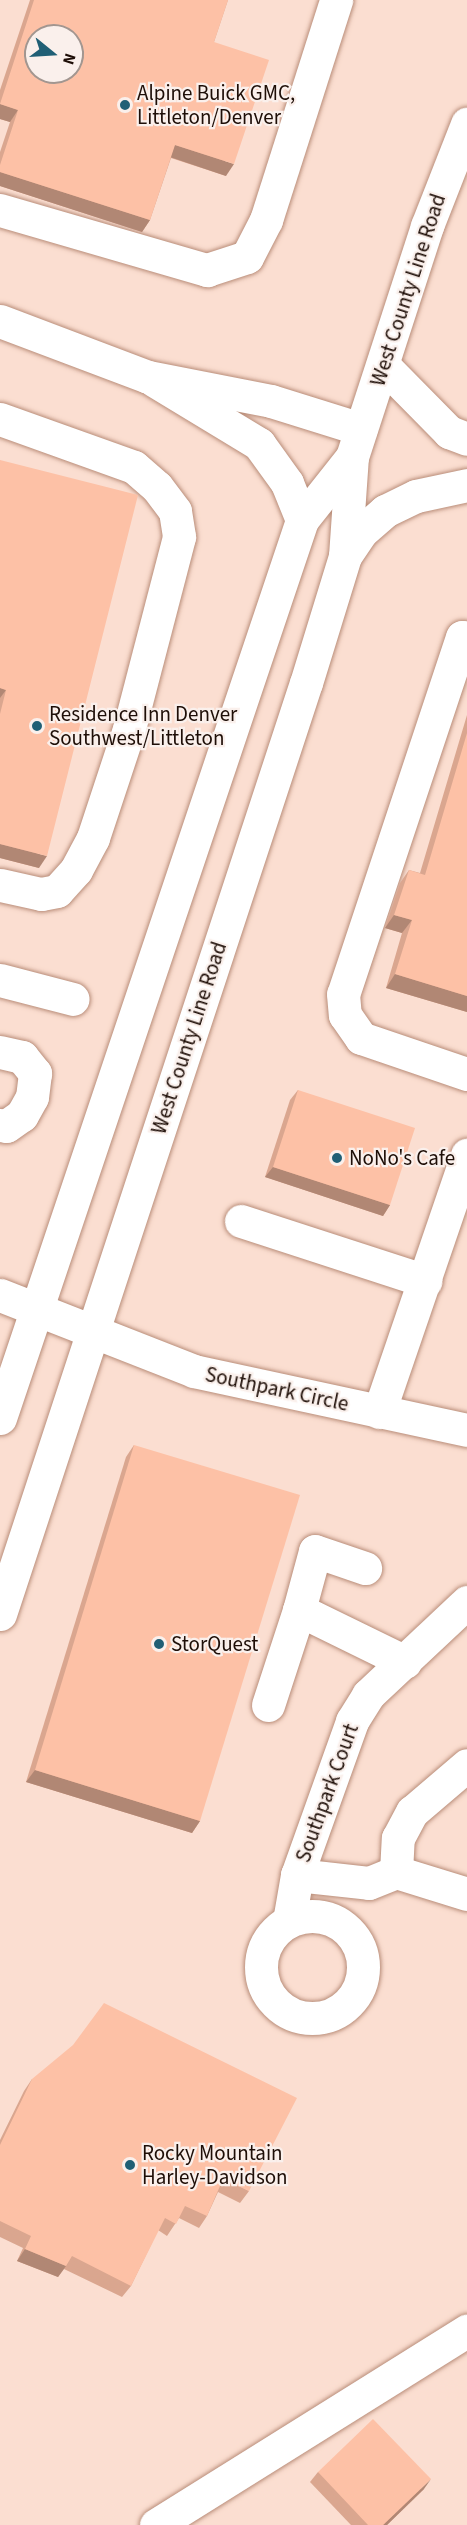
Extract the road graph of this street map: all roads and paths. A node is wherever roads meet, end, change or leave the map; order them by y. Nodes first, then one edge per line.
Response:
1 (336, 0) edge
2 (467, 124) edge
3 (0, 210) edge
4 (0, 321) edge
5 (384, 366) junction
6 (148, 377) junction
7 (0, 419) edge
8 (467, 439) edge
9 (357, 443) junction
10 (467, 485) edge
11 (302, 520) junction
12 (345, 556) junction
13 (467, 638) edge
14 (0, 885) edge
15 (0, 980) edge
16 (73, 999) dead end
17 (0, 1053) edge
18 (467, 1074) edge
19 (0, 1125) edge
20 (467, 1155) edge
21 (241, 1221) dead end
22 (426, 1281) junction
23 (0, 1295) edge
24 (35, 1309) junction
25 (91, 1332) junction
26 (378, 1412) junction
27 (0, 1418) edge
28 (467, 1430) edge
29 (365, 1568) dead end
30 (467, 1602) edge
31 (299, 1610) junction
32 (0, 1614) edge
33 (405, 1662) junction
34 (268, 1705) dead end
35 (467, 1766) edge
36 (396, 1872) junction
37 (297, 1875) junction
38 (466, 1893) edge
39 (289, 1921) dead end
40 (467, 2331) edge
41 (156, 2525) edge

1 - 3 main road
2 - 5 main road, West County Line Road
4 - 6 main road
5 - 8 main road
5 - 9 main road, West County Line Road
6 - 9 main road
6 - 11 main road
7 - 14 main road
9 - 11 main road, West County Line Road
9 - 12 main road, West County Line Road
10 - 12 main road
11 - 24 main road, West County Line Road
12 - 25 main road, West County Line Road
13 - 18 main road
15 - 16 main road
17 - 19 main road
20 - 22 main road
21 - 22 main road
22 - 26 main road
23 - 24 main road, Southpark Circle
24 - 25 main road, Southpark Circle
24 - 27 main road, West County Line Road
25 - 26 main road, Southpark Circle
25 - 32 main road, West County Line Road
26 - 28 main road, Southpark Circle
29 - 31 main road
30 - 33 main road, Southpark Court
31 - 33 main road
31 - 34 main road
33 - 37 main road, Southpark Court
35 - 36 main road
36 - 37 main road
36 - 38 main road
37 - 39 main road, Southpark Court
40 - 41 main road

